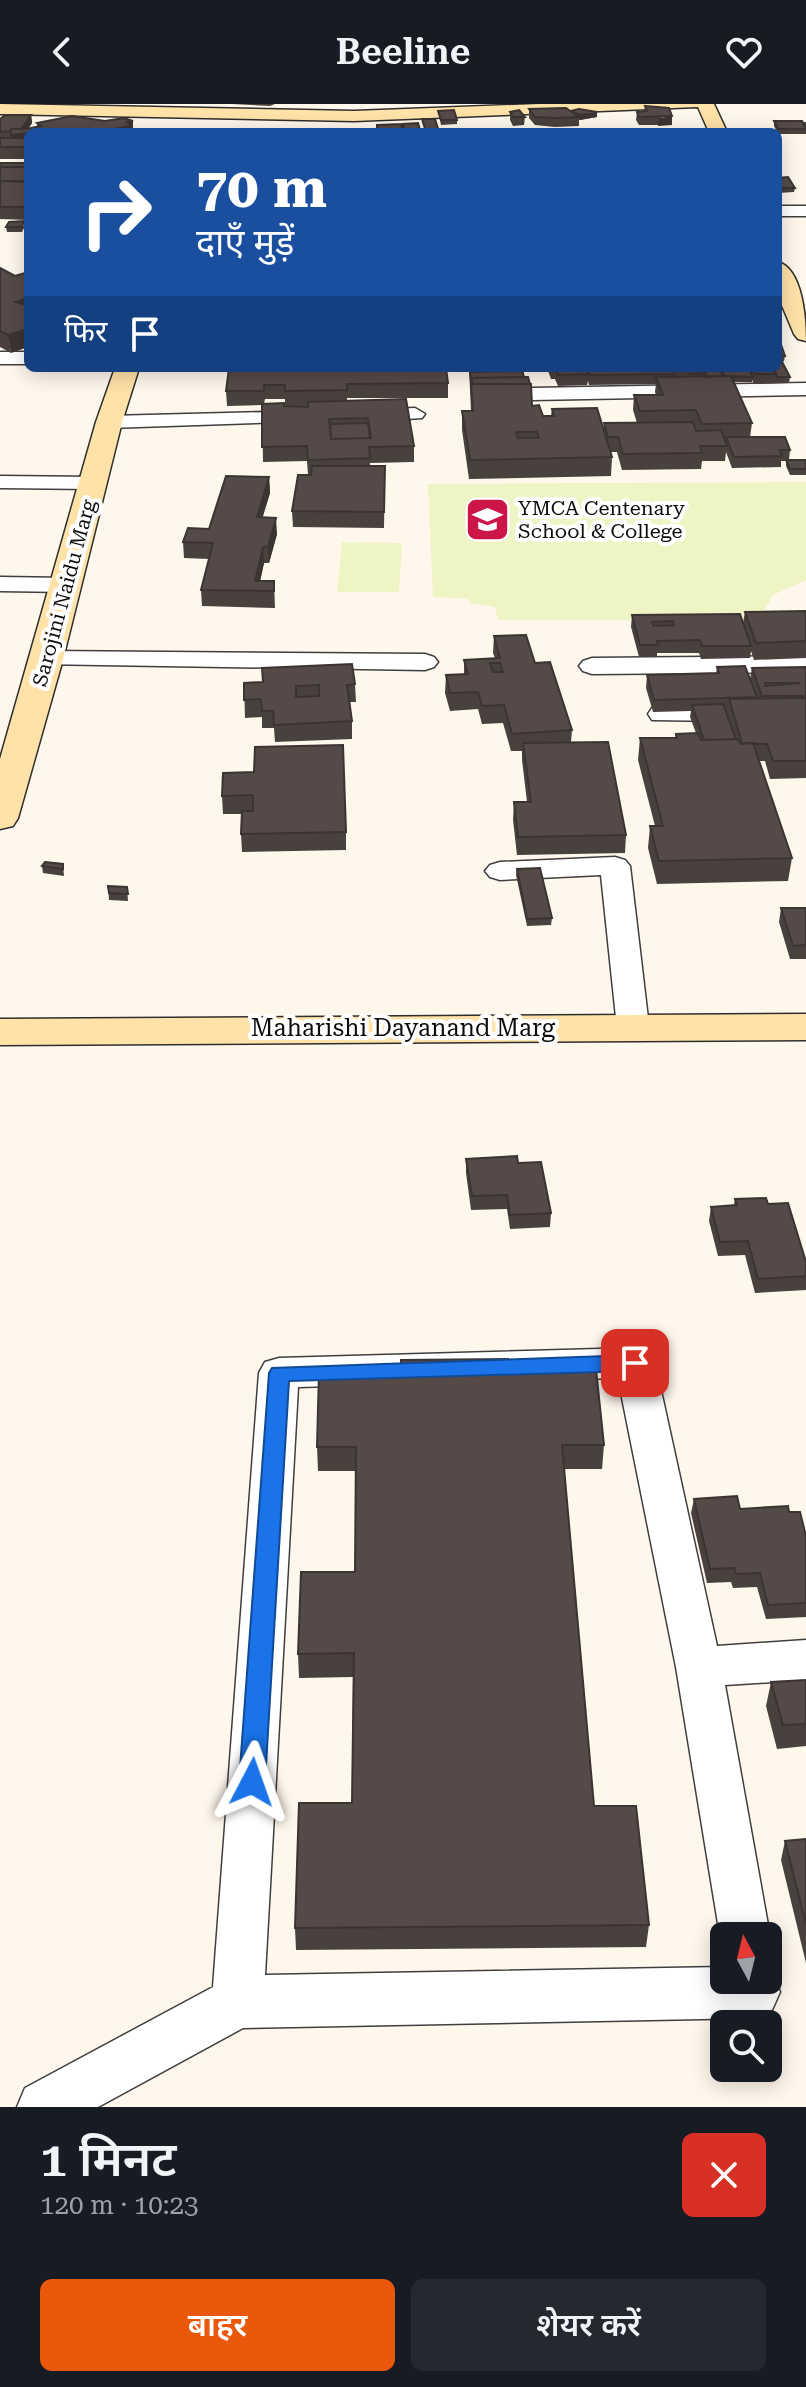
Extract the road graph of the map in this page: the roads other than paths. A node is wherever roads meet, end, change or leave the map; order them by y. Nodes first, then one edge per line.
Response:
1 (683, 104) edge
2 (691, 104) edge
3 (705, 104) edge
4 (570, 106) edge
5 (0, 109) edge
6 (356, 110) edge
7 (201, 123) edge
8 (716, 128) edge
9 (782, 211) edge
10 (806, 211) edge
11 (782, 285) edge
12 (806, 334) edge
13 (0, 358) edge
14 (24, 358) edge
15 (24, 359) edge
16 (0, 366) edge
17 (126, 372) edge
18 (806, 389) edge
19 (532, 394) edge
20 (415, 414) dead end
21 (109, 422) junction
22 (0, 482) edge
23 (94, 483) junction
24 (0, 584) edge
25 (68, 585) junction
26 (47, 659) junction
27 (425, 662) dead end
28 (806, 664) edge
29 (592, 666) dead end
30 (661, 714) edge
31 (806, 714) edge
32 (0, 818) edge
33 (500, 871) dead end
34 (633, 1027) junction
35 (806, 1027) edge
36 (0, 1032) edge
37 (806, 1660) edge
38 (699, 1667) junction
39 (743, 1922) edge
40 (710, 1993) edge
41 (238, 2002) junction
42 (44, 2107) edge

1 - 2 main road
1 - 4 main road
3 - 8 main road
4 - 6 main road
5 - 7 main road
6 - 7 main road
9 - 10 street
11 - 12 main road
13 - 14 street
15 - 16 street
17 - 21 main road, Sarojini Naidu Marg
18 - 19 street
20 - 21 street
21 - 23 main road, Sarojini Naidu Marg
22 - 23 street
23 - 25 main road, Sarojini Naidu Marg
24 - 25 street
25 - 26 main road, Sarojini Naidu Marg
26 - 27 street
26 - 32 main road, Sarojini Naidu Marg
28 - 29 street
30 - 31 street
33 - 34 street
34 - 35 main road, Maharishi Dayanand Marg
34 - 36 main road, Maharishi Dayanand Marg
37 - 38 street
38 - 39 street
38 - 41 street
40 - 41 street
41 - 42 street

